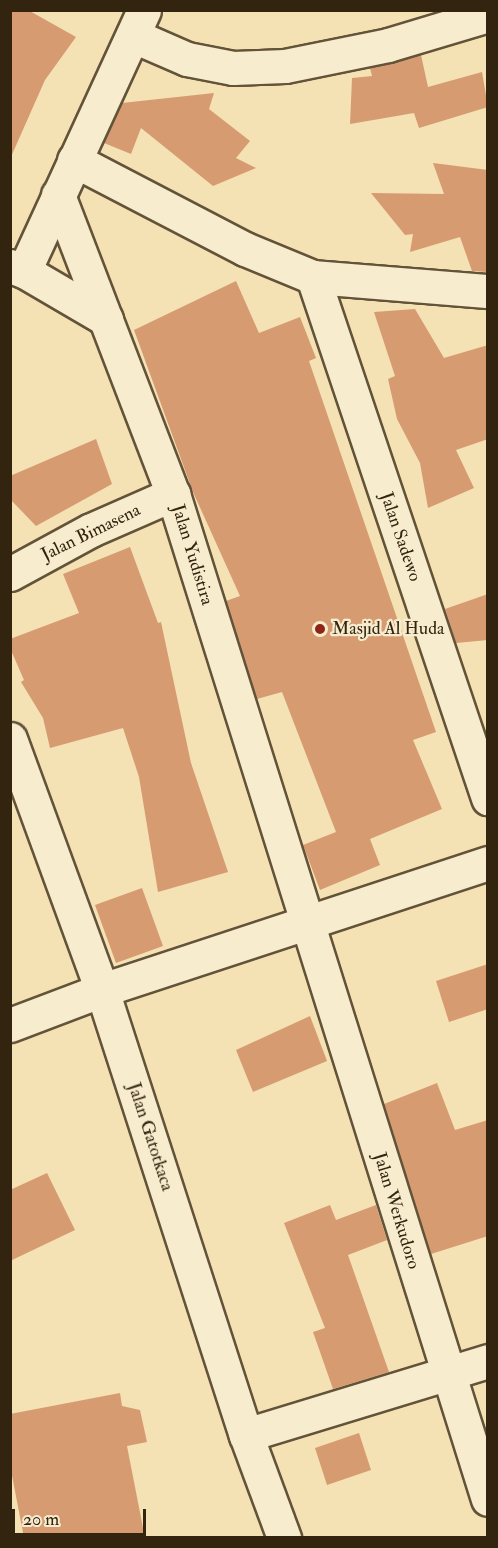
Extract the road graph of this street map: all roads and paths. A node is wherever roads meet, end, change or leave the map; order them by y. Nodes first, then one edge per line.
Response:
1 (488, 15) edge
2 (139, 23) edge
3 (74, 160) junction
4 (58, 195) junction
5 (17, 269) edge
6 (313, 277) junction
7 (488, 291) edge
8 (106, 318) junction
9 (173, 494) junction
10 (10, 574) edge
11 (10, 739) edge
12 (488, 798) edge
13 (488, 863) edge
14 (307, 921) junction
15 (102, 990) junction
16 (10, 1025) edge
17 (488, 1361) edge
18 (446, 1376) junction
19 (246, 1435) junction
20 (488, 1499) edge
21 (284, 1538) edge

1 - 2 street
2 - 3 street
3 - 4 street
3 - 6 street
4 - 5 street
4 - 8 street, Jalan Yudistira
5 - 8 street
6 - 7 street
6 - 12 street, Jalan Sadewo
8 - 9 street, Jalan Yudistira
9 - 10 street, Jalan Bimasena
9 - 14 street, Jalan Yudistira
11 - 15 street, Jalan Gatotkaca
13 - 14 street
14 - 15 street
14 - 18 street, Jalan Werkudoro
15 - 16 street
15 - 19 street, Jalan Gatotkaca
17 - 18 street
18 - 19 street
18 - 20 street, Jalan Werkudoro
19 - 21 street, Jalan Gatotkaca

